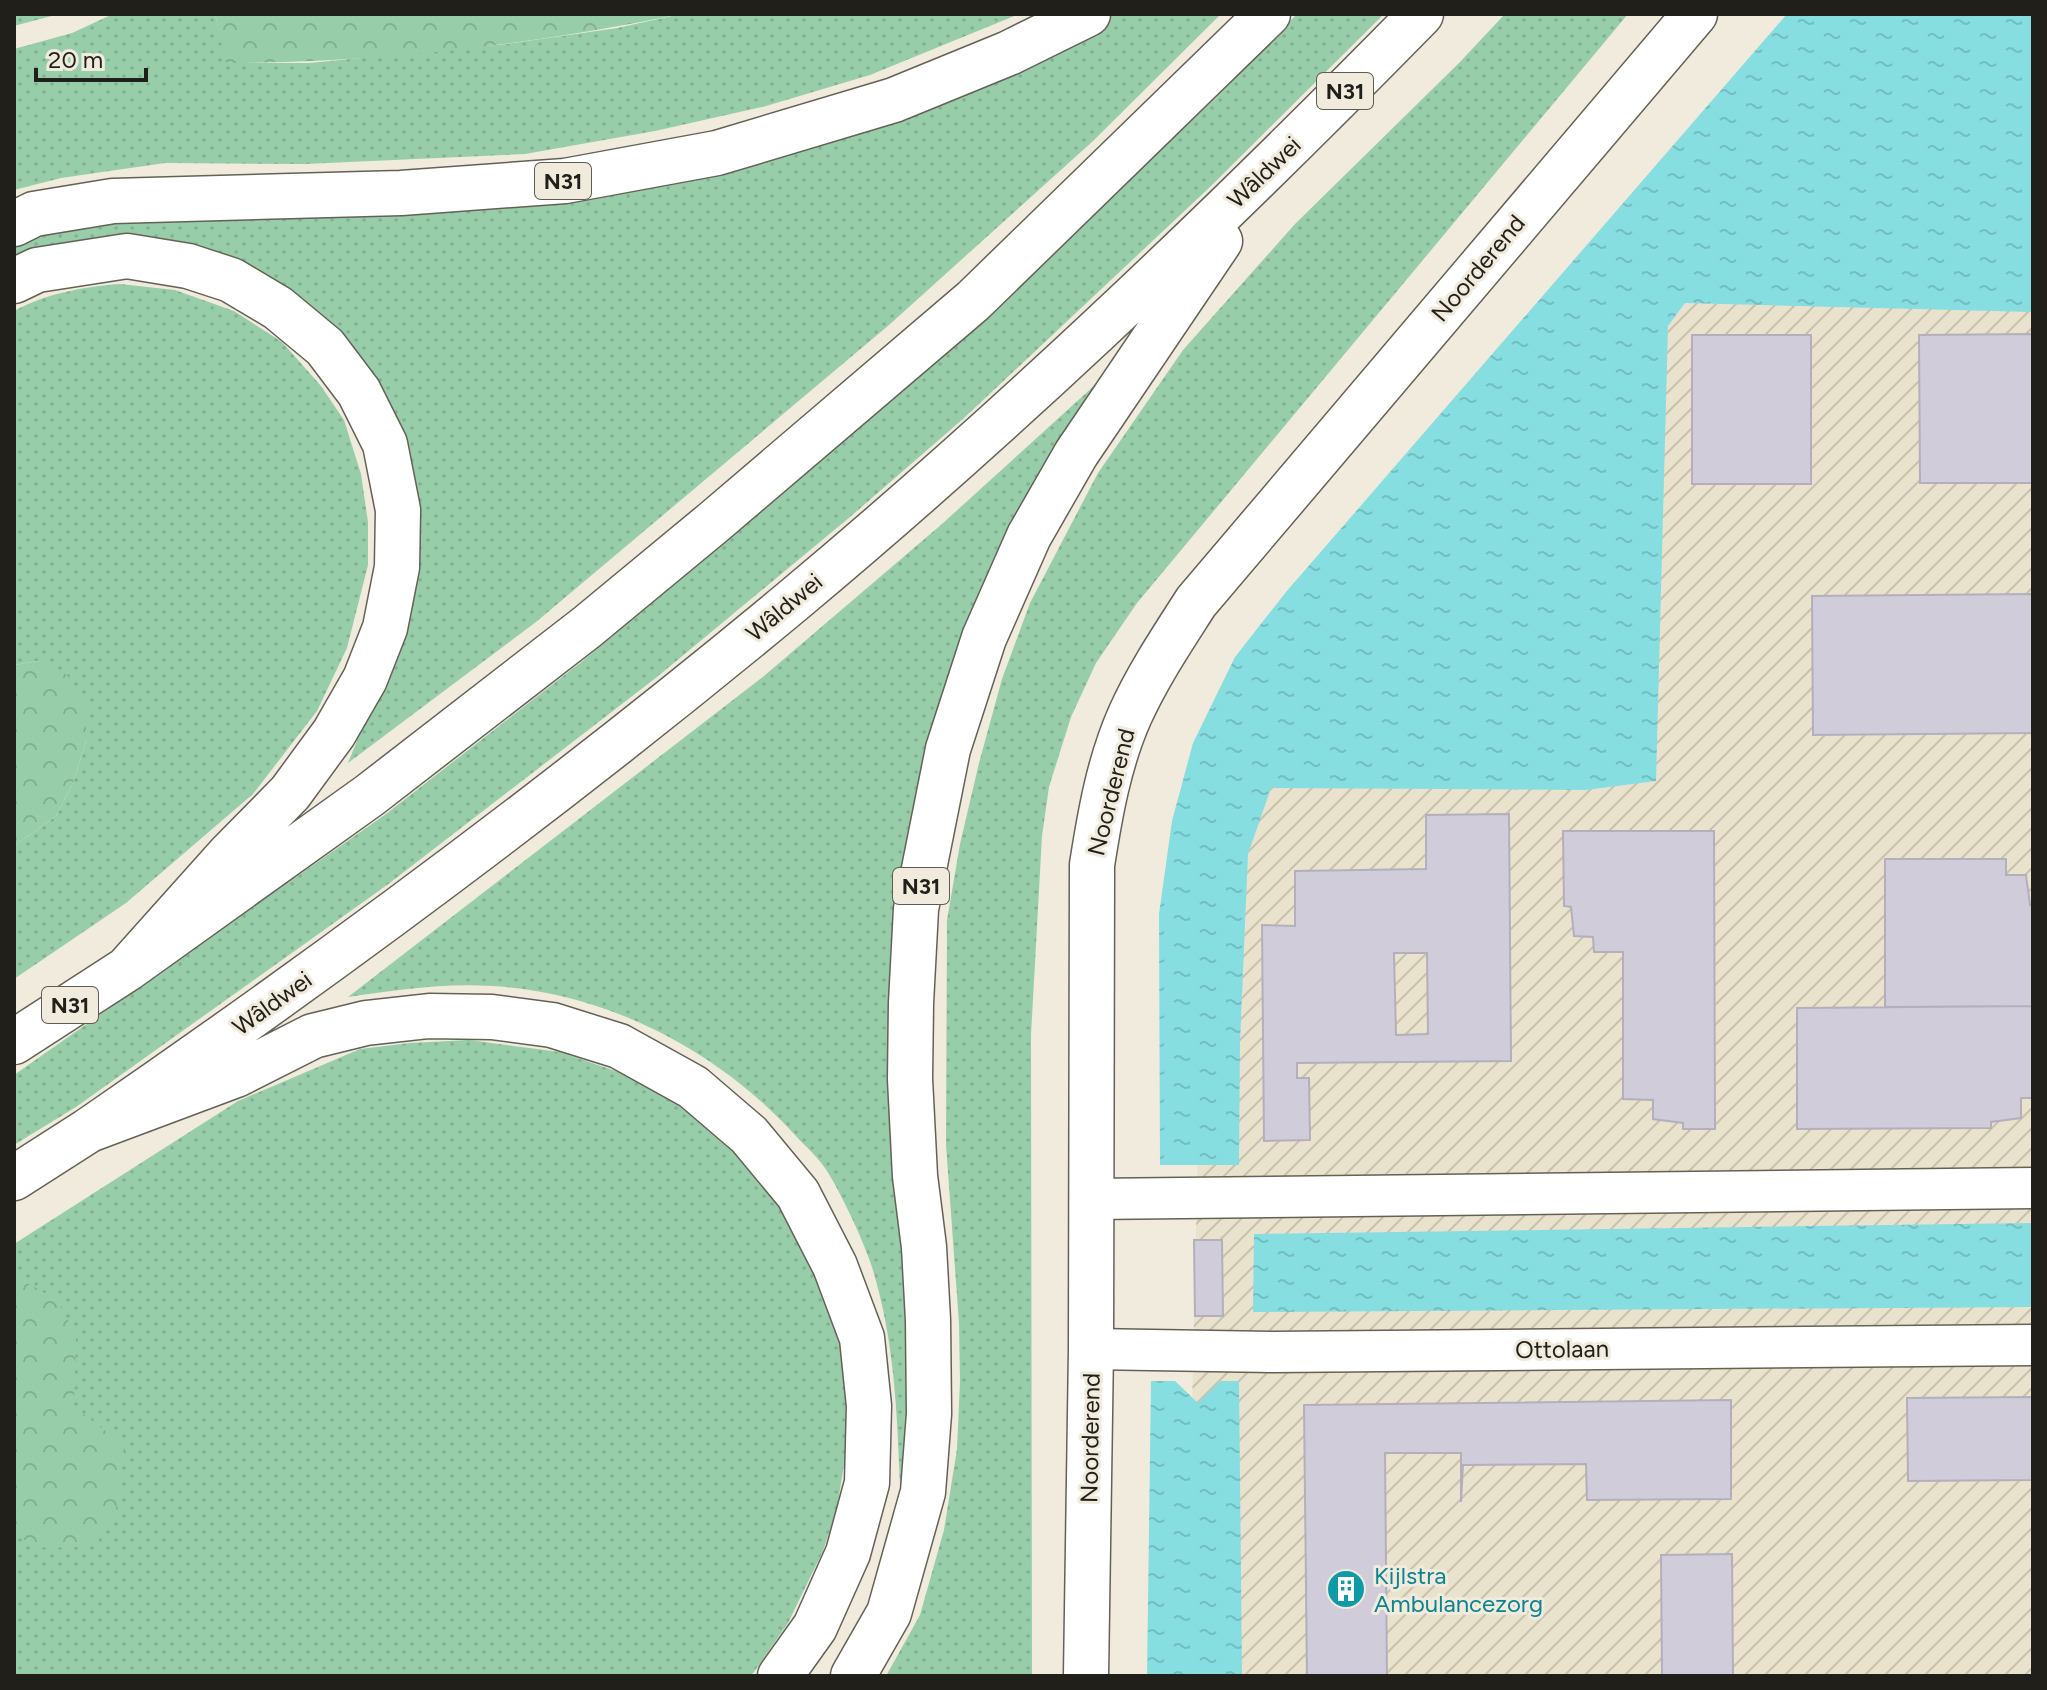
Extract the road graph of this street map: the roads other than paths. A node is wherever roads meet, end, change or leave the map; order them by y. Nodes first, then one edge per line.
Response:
1 (1088, 14) edge
2 (1268, 14) edge
3 (1421, 14) edge
4 (1695, 14) edge
5 (1269, 169) junction
6 (14, 224) edge
7 (14, 281) edge
8 (127, 969) junction
9 (14, 1042) edge
10 (89, 1130) junction
11 (14, 1178) edge
12 (2033, 1188) edge
13 (1092, 1199) junction
14 (2033, 1345) edge
15 (1091, 1349) junction
16 (780, 1676) edge
17 (853, 1676) edge
18 (1086, 1676) edge

1 - 6 main road, N31
2 - 8 main road, N31
3 - 5 main road, Wâldwei / N31
4 - 13 main road, Noorderend
5 - 10 main road, Wâldwei / N31
5 - 17 main road, N31
7 - 8 main road, N31
8 - 9 main road, N31
10 - 11 main road, N31
10 - 16 main road, N31
12 - 13 street
13 - 15 main road, Noorderend
14 - 15 street, Ottolaan
15 - 18 main road, Noorderend

